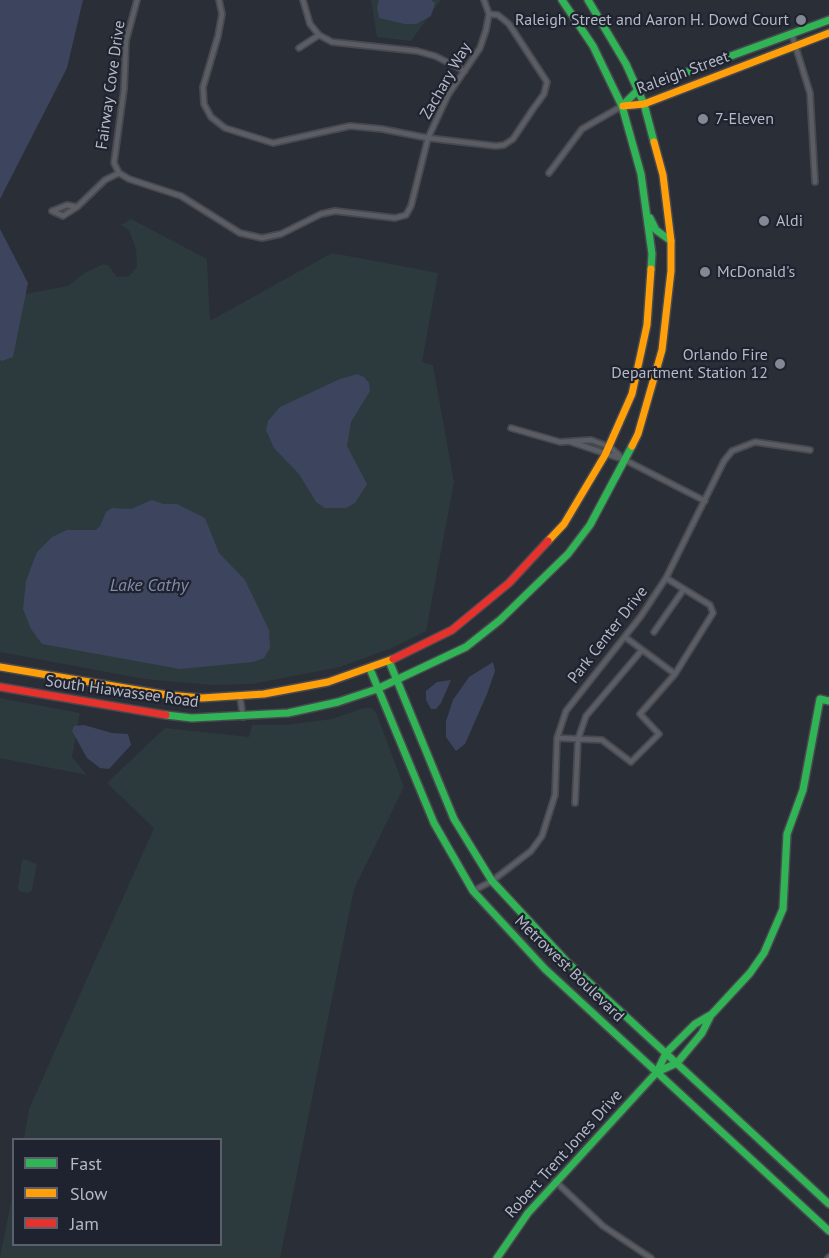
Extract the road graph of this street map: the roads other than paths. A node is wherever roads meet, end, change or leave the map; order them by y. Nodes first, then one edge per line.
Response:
1 (137, 0) edge
2 (219, 0) edge
3 (303, 0) edge
4 (484, 0) edge
5 (562, 0) edge
6 (588, 0) edge
7 (489, 14) junction
8 (829, 20) edge
9 (829, 33) edge
10 (319, 34) junction
11 (792, 34) junction
12 (797, 46) junction
13 (299, 48) dead end
14 (465, 71) junction
15 (638, 90) junction
16 (644, 104) junction
17 (622, 106) junction
18 (428, 138) junction
19 (119, 173) junction
20 (549, 173) dead end
21 (815, 183) dead end
22 (77, 207) dead end
23 (648, 213) junction
24 (671, 241) junction
25 (511, 428) dead end
26 (571, 442) junction
27 (610, 447) junction
28 (810, 450) dead end
29 (606, 455) junction
30 (625, 460) junction
31 (705, 501) junction
32 (666, 578) junction
33 (684, 589) junction
34 (654, 632) dead end
35 (625, 636) junction
36 (642, 650) junction
37 (389, 661) junction
38 (0, 667) edge
39 (370, 669) junction
40 (675, 674) junction
41 (396, 680) junction
42 (0, 687) edge
43 (377, 689) junction
44 (240, 697) junction
45 (829, 701) edge
46 (243, 717) junction
47 (557, 738) junction
48 (578, 739) junction
49 (575, 804) dead end
50 (492, 881) junction
51 (473, 891) junction
52 (712, 1014) junction
53 (666, 1053) junction
54 (677, 1064) junction
55 (657, 1072) junction
56 (555, 1181) junction
57 (829, 1204) edge
58 (829, 1231) edge
59 (497, 1258) edge
60 (651, 1258) edge

1 - 19 street, Fairway Cove Drive
2 - 18 street
3 - 10 street
4 - 7 street
5 - 17 street, South Hiawassee Road
6 - 15 street, South Hiawassee Road
7 - 14 street, Zachary Way
7 - 18 street
8 - 11 street, Raleigh Street
9 - 12 street, Raleigh Street
10 - 13 street
10 - 14 street
11 - 12 street
11 - 15 street, Raleigh Street
12 - 16 street, Raleigh Street
12 - 21 street
14 - 18 street, Zachary Way
15 - 16 street, South Hiawassee Road
15 - 17 street, Raleigh Street
16 - 17 street, Raleigh Street
16 - 24 street, South Hiawassee Road
17 - 20 street
17 - 23 street, South Hiawassee Road
18 - 19 street, Zachary Way
19 - 22 street
23 - 24 street
23 - 27 street, South Hiawassee Road
24 - 30 street, South Hiawassee Road
25 - 26 street
26 - 27 street
26 - 29 street
27 - 29 street, South Hiawassee Road
27 - 30 street
28 - 31 street, Park Center Drive
29 - 30 street
29 - 37 street, South Hiawassee Road
30 - 31 street
30 - 41 street, South Hiawassee Road
31 - 32 street, Park Center Drive
32 - 33 street
32 - 35 street, Park Center Drive
33 - 34 street
33 - 40 street
35 - 36 street
35 - 47 street, Park Center Drive
36 - 40 street
36 - 48 street
37 - 39 street, South Hiawassee Road
37 - 41 street, Metrowest Boulevard
38 - 44 street, South Hiawassee Road
39 - 43 street, Metrowest Boulevard
39 - 44 street, South Hiawassee Road
40 - 48 street
41 - 43 street, South Hiawassee Road
41 - 50 street, Metrowest Boulevard
42 - 46 street, South Hiawassee Road
43 - 46 street, South Hiawassee Road
43 - 51 street, Metrowest Boulevard
44 - 46 street
45 - 52 street
47 - 48 street
47 - 50 street, Park Center Drive
48 - 49 street
50 - 51 street, Park Center Drive
50 - 53 street, Metrowest Boulevard
51 - 55 street, Metrowest Boulevard
52 - 53 street, Robert Trent Jones Drive
52 - 54 street
53 - 54 street, Metrowest Boulevard
53 - 55 street, Robert Trent Jones Drive
54 - 55 street, Robert Trent Jones Drive
54 - 57 street, Metrowest Boulevard
55 - 56 street, Robert Trent Jones Drive
55 - 58 street, Metrowest Boulevard
56 - 59 street, Robert Trent Jones Drive
56 - 60 street

